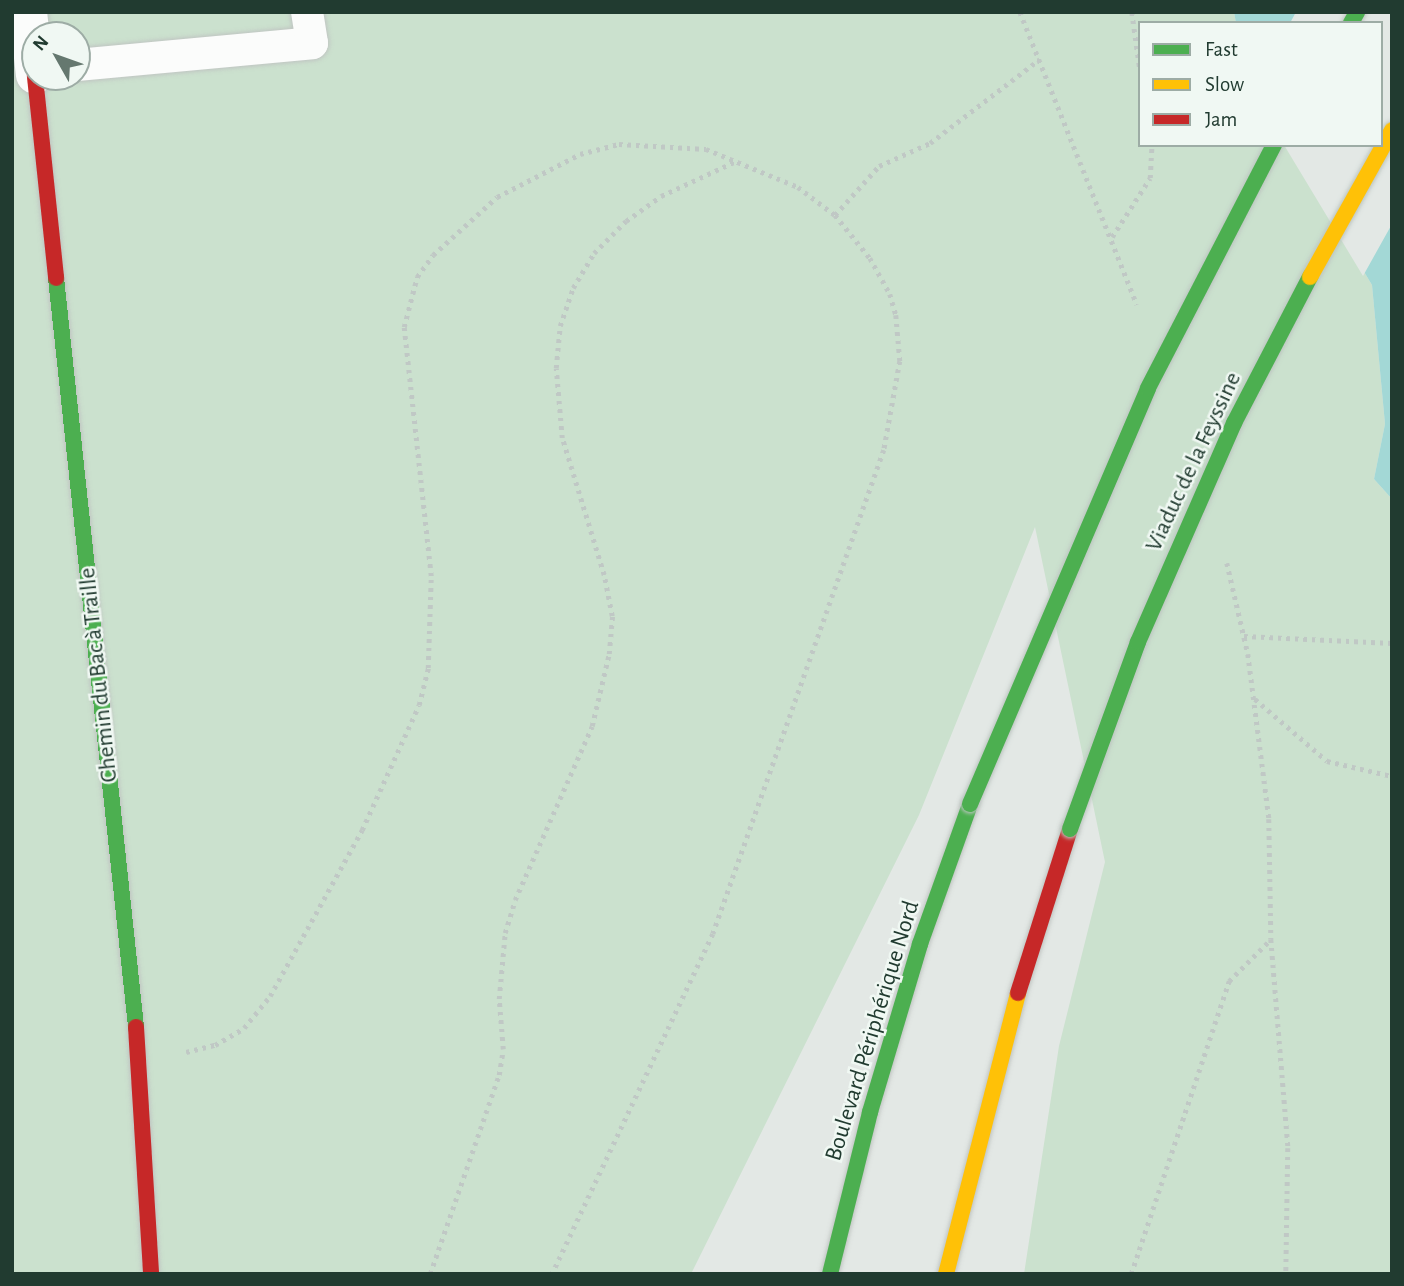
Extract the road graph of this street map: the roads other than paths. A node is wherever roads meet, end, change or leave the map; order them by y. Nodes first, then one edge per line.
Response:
1 (307, 12) edge
2 (91, 64) edge
3 (37, 91) edge
4 (1273, 147) edge
5 (1381, 147) edge
6 (151, 1274) edge
7 (830, 1274) edge
8 (946, 1274) edge

1 - 2 lane
3 - 6 main road, Chemin du Bac à Traille
4 - 7 main road, Boulevard Périphérique Nord, bridge
5 - 8 main road, Viaduc de la Feyssine, bridge

